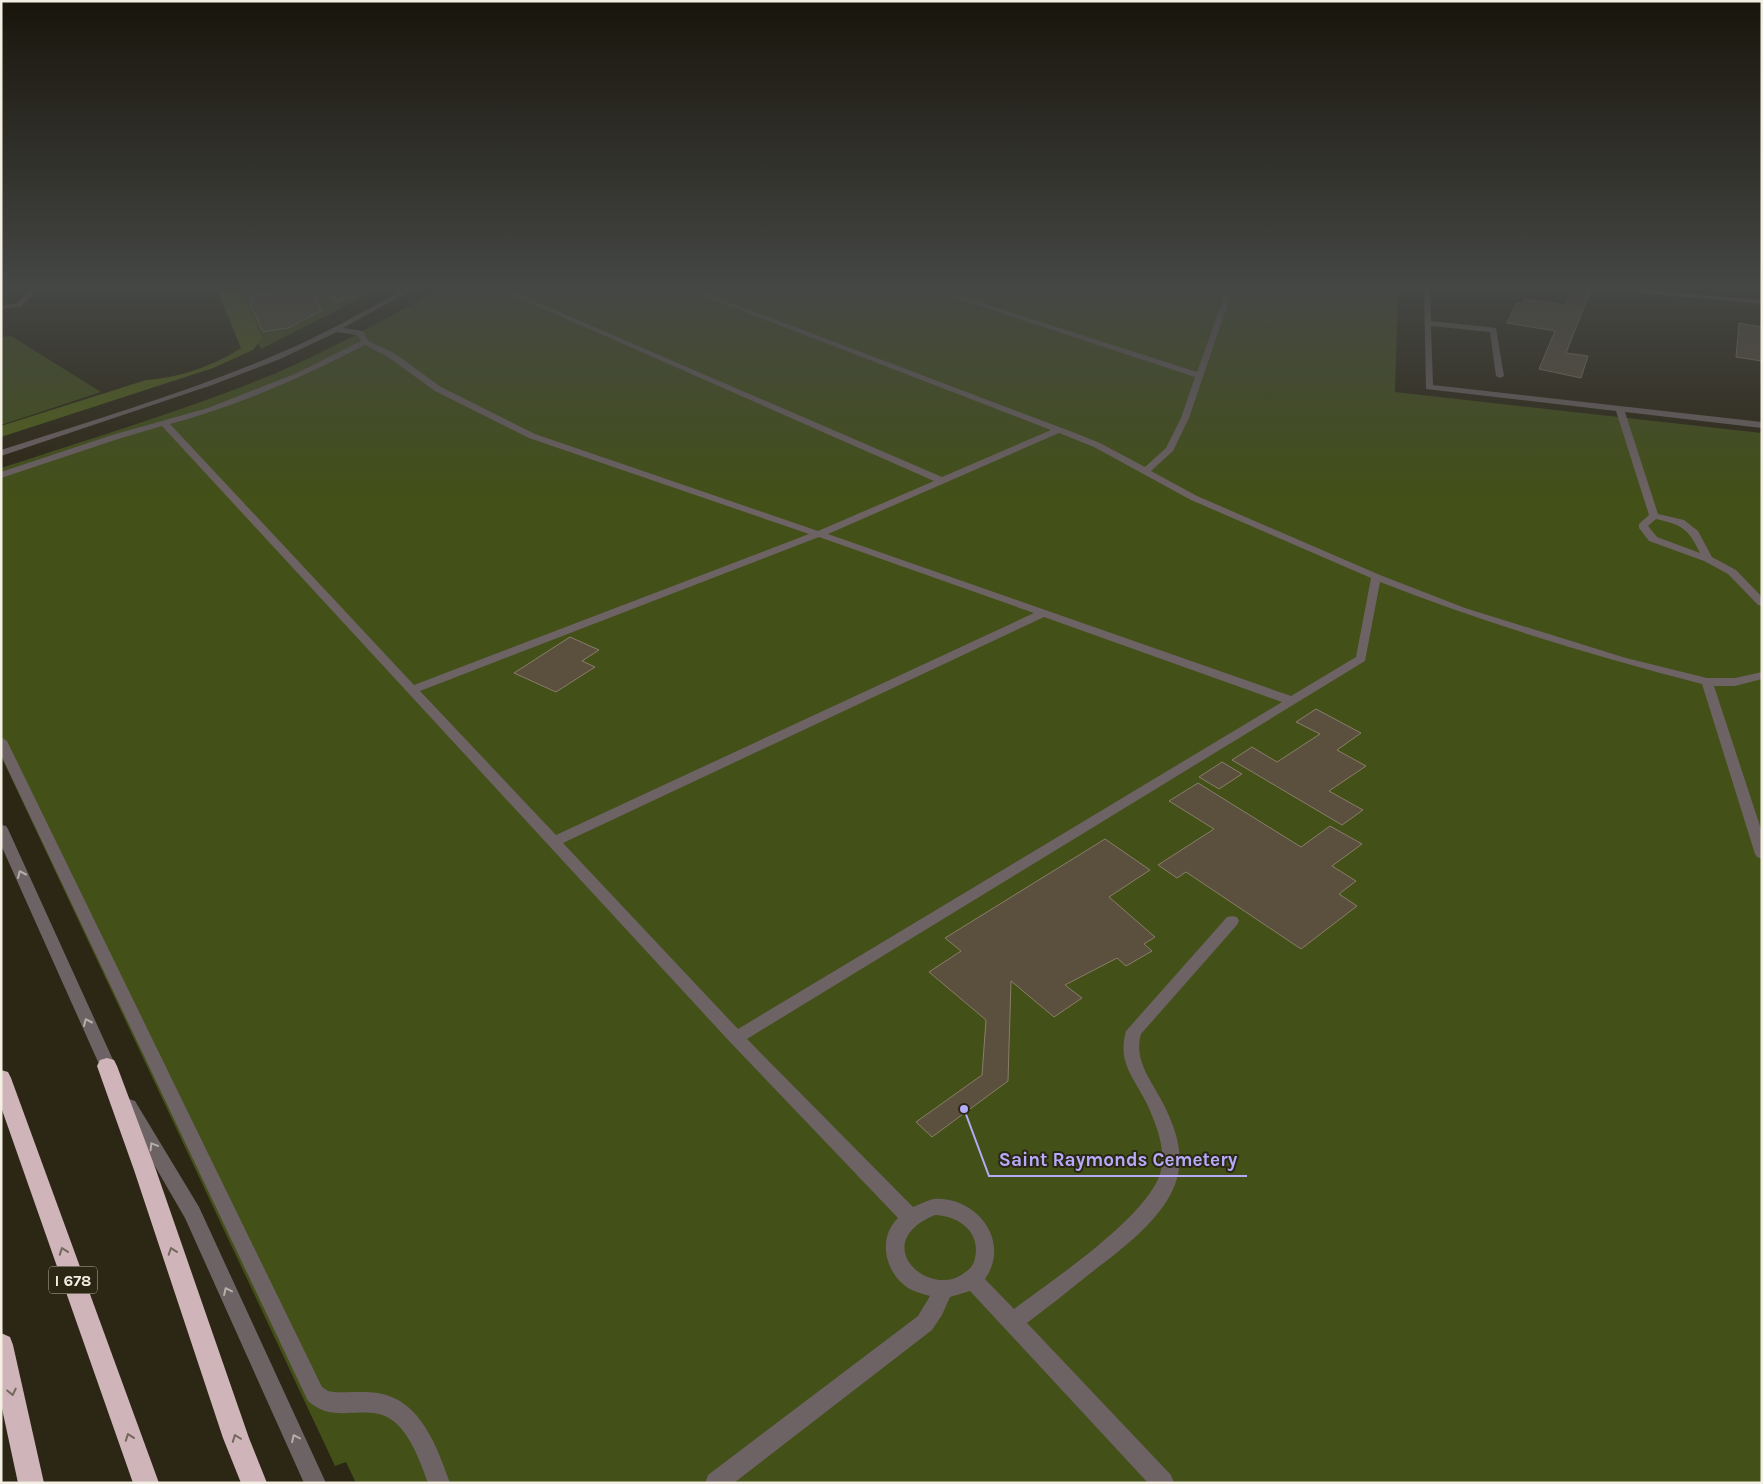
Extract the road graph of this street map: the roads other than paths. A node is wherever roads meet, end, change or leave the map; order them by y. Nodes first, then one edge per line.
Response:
1 (276, 357) edge
2 (336, 357) edge
3 (393, 357) edge
4 (658, 357) edge
5 (868, 357) edge
6 (1142, 357) edge
7 (1206, 357) edge
8 (1429, 357) edge
9 (1497, 357) edge
10 (1200, 376) junction
11 (1500, 376) dead end
12 (1620, 409) junction
13 (165, 424) junction
14 (1762, 425) edge
15 (1059, 430) junction
16 (1, 453) edge
17 (1146, 471) junction
18 (1, 475) edge
19 (942, 481) junction
20 (1654, 516) junction
21 (819, 534) junction
22 (1708, 558) junction
23 (1376, 577) junction
24 (1762, 603) edge
25 (1044, 613) junction
26 (1762, 675) edge
27 (1707, 682) junction
28 (411, 690) junction
29 (1292, 701) junction
30 (1, 742) edge
31 (1, 829) edge
32 (553, 842) junction
33 (1762, 854) edge
34 (1232, 921) dead end
35 (736, 1038) junction
36 (107, 1066) junction
37 (1, 1078) edge
38 (910, 1217) junction
39 (972, 1280) junction
40 (943, 1290) junction
41 (1012, 1322) junction
42 (1, 1345) edge
43 (32, 1483) edge
44 (146, 1483) edge
45 (254, 1483) edge
46 (315, 1483) edge
47 (439, 1483) edge
48 (716, 1483) edge
49 (1164, 1483) edge

1 - 16 street
2 - 13 street
3 - 21 street
4 - 19 street
5 - 15 street
6 - 10 street
7 - 10 street
8 - 12 street
9 - 11 street
10 - 17 street
12 - 14 street
12 - 20 street
13 - 18 street
13 - 28 street
15 - 17 street
15 - 19 street
17 - 23 street
19 - 21 street
20 - 22 street
20 - 22 street
21 - 25 street
21 - 28 street
22 - 24 street
23 - 27 street
23 - 29 street
25 - 29 street
25 - 32 street
26 - 27 street
27 - 33 street
28 - 32 street
29 - 35 street
30 - 47 street
36 -> 31 street
32 - 35 street
34 - 41 street
35 - 38 street
45 -> 36 highway
46 -> 36 street
44 -> 37 highway, I 678
38 - 39 street
38 - 40 street
39 - 40 street
39 - 41 street
40 - 48 street
41 - 49 street
42 -> 43 highway

